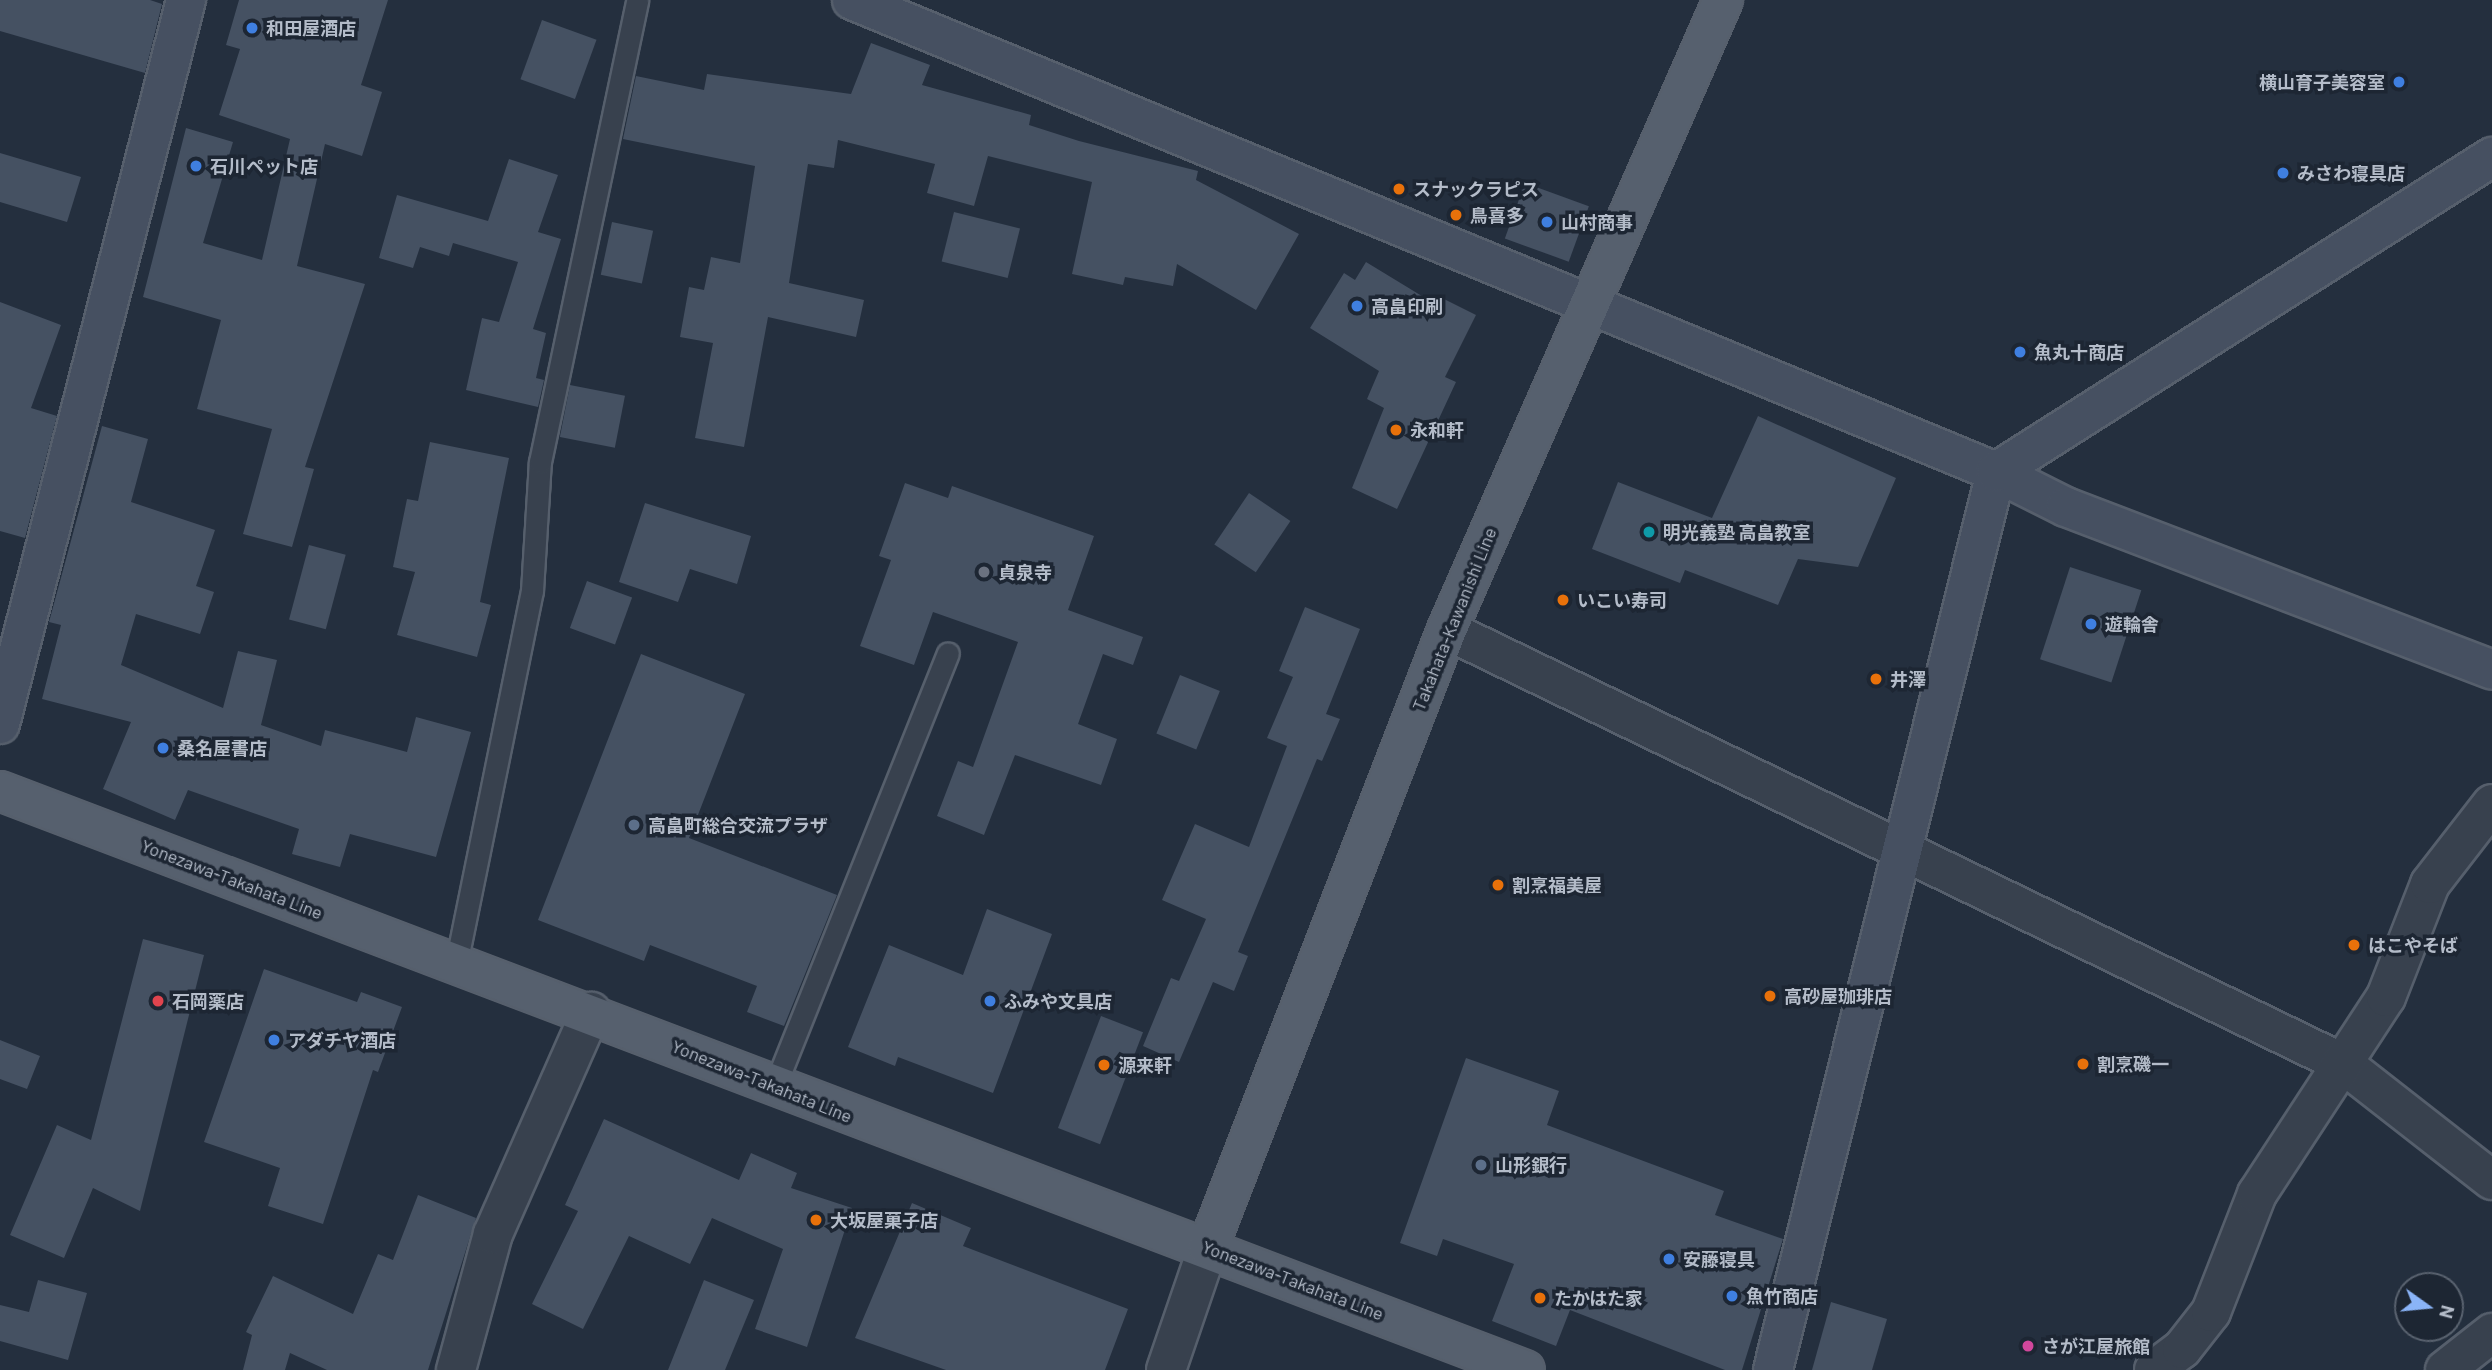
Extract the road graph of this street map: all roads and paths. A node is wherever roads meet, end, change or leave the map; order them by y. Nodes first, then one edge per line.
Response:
1 (186, 0) edge
2 (637, 0) edge
3 (852, 0) edge
4 (1724, 0) edge
5 (2492, 157) edge
6 (1587, 307) junction
7 (1996, 472) junction
8 (1447, 630) junction
9 (948, 654) dead end
10 (2492, 670) edge
11 (0, 724) edge
12 (0, 790) edge
13 (2492, 804) edge
14 (1900, 849) junction
15 (456, 964) junction
16 (591, 1012) junction
17 (2342, 1063) junction
18 (774, 1088) junction
19 (2492, 1180) edge
20 (1208, 1247) junction
21 (2492, 1333) edge
22 (456, 1370) edge
23 (1166, 1370) edge
24 (1525, 1370) edge
25 (1773, 1370) edge
26 (2154, 1370) edge
27 (2445, 1370) edge

1 - 11 street
2 - 15 lane
3 - 6 street
4 - 6 main road, Takahata-Kawanishi Line
5 - 7 street
6 - 7 street
6 - 8 main road, Takahata-Kawanishi Line
7 - 10 street
7 - 14 street
8 - 14 street
8 - 20 main road, Takahata-Kawanishi Line
9 - 18 lane
12 - 15 main road, Yonezawa-Takahata Line
13 - 17 street
14 - 17 street
14 - 25 street
15 - 16 main road, Yonezawa-Takahata Line
16 - 18 main road, Yonezawa-Takahata Line
16 - 22 street
17 - 19 street
17 - 26 street
18 - 20 main road, Yonezawa-Takahata Line
20 - 23 street
20 - 24 main road, Yonezawa-Takahata Line
21 - 27 street

